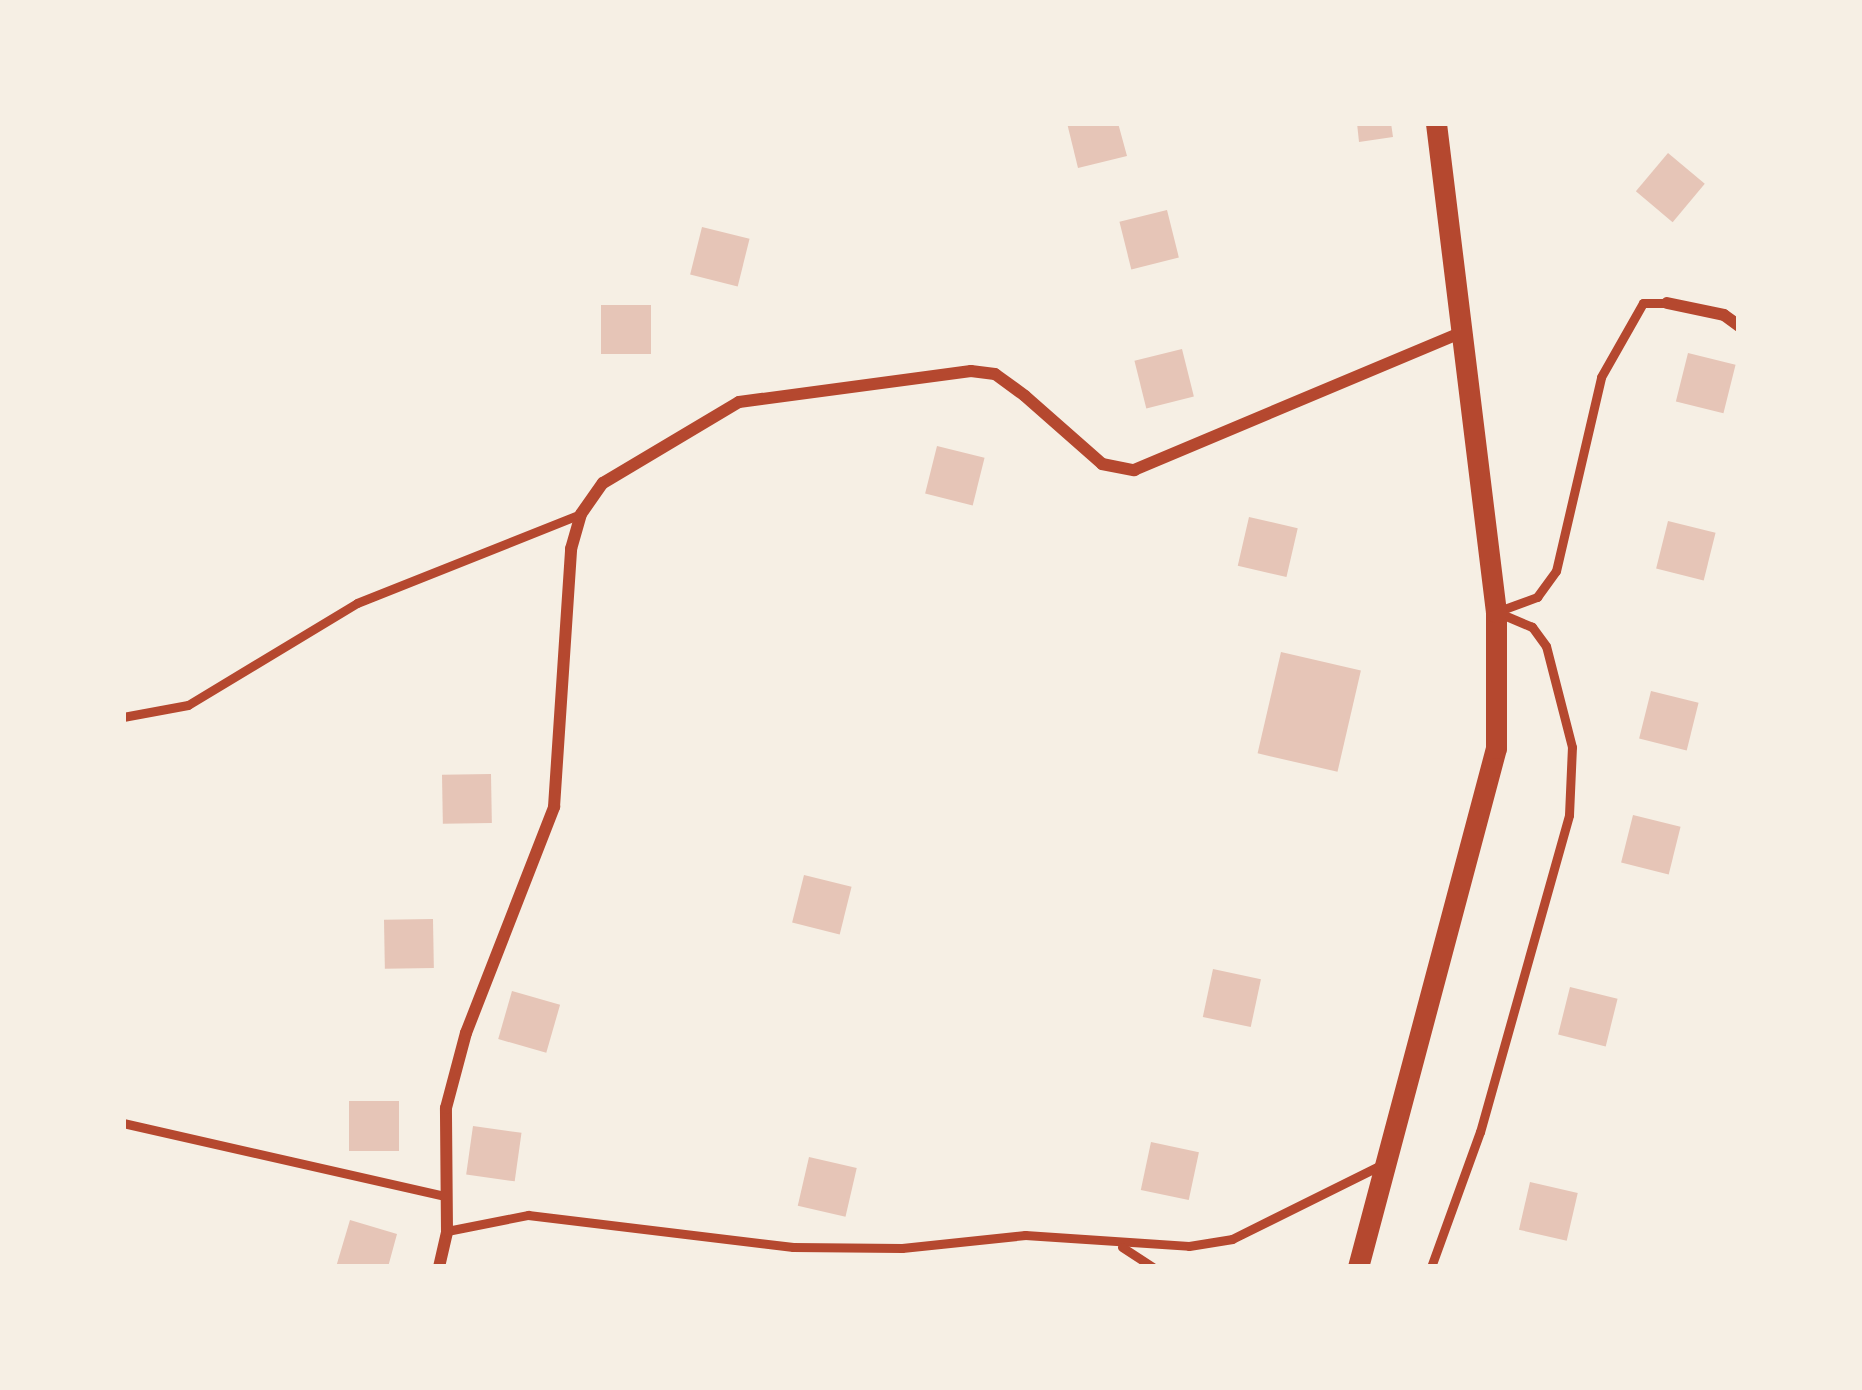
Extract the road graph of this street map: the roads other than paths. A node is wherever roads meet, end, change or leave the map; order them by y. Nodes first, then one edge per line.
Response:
1 (1436, 123) edge
2 (1667, 303) joint
3 (1739, 326) edge
4 (1463, 332) junction
5 (581, 514) junction
6 (1496, 612) junction
7 (123, 717) edge
8 (123, 1123) edge
9 (1383, 1164) junction
10 (441, 1196) junction
11 (447, 1231) junction
12 (1119, 1246) junction
13 (439, 1267) edge
14 (1153, 1267) edge
15 (1358, 1267) edge
16 (1432, 1267) edge

1 - 4 street
2 - 3 street
2 - 6 lane
4 - 5 street
4 - 6 street
5 - 7 lane
5 - 10 street
6 - 9 street
6 - 16 lane
8 - 10 lane
9 - 12 lane
9 - 15 street
10 - 11 street
11 - 12 lane
11 - 13 street
12 - 14 lane

